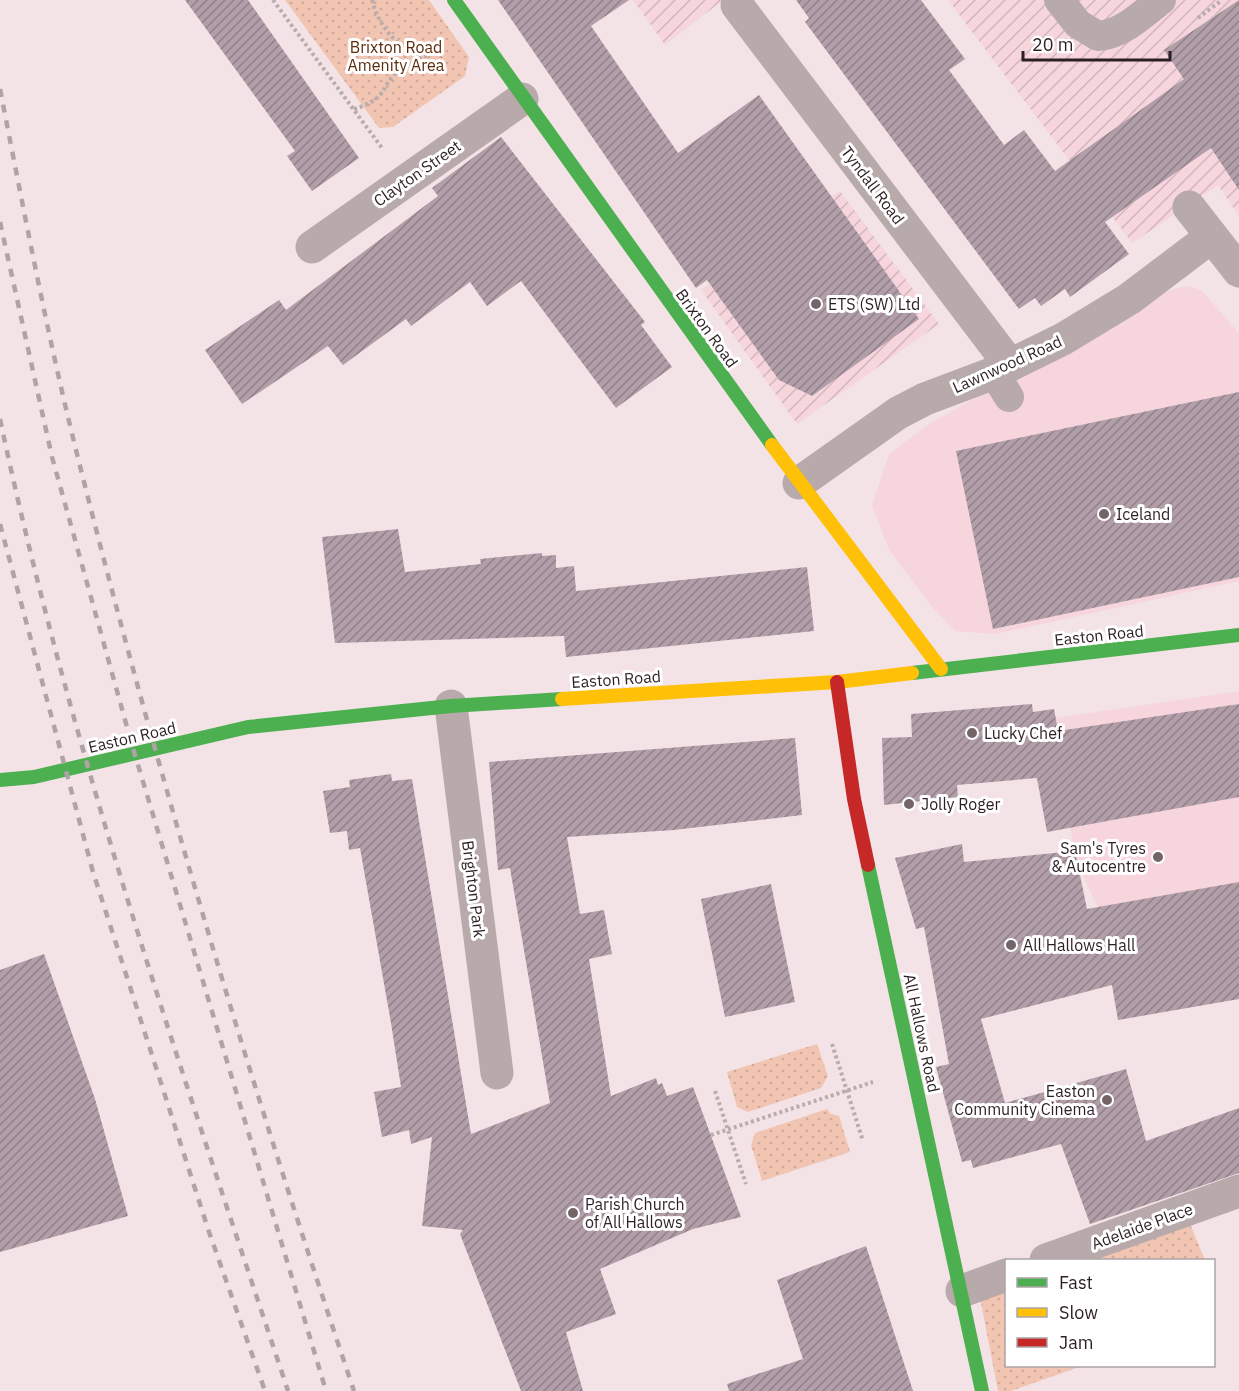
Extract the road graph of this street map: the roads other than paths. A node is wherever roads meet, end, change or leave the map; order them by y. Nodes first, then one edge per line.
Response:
1 (454, 0) edge
2 (1059, 0) edge
3 (1161, 0) edge
4 (736, 5) dead end
5 (522, 99) junction
6 (1189, 207) dead end
7 (1211, 237) junction
8 (312, 248) dead end
9 (1239, 271) edge
10 (1004, 378) junction
11 (799, 483) junction
12 (1239, 635) edge
13 (941, 669) junction
14 (837, 682) junction
15 (451, 706) junction
16 (0, 780) edge
17 (497, 1073) dead end
18 (1239, 1191) edge
19 (1049, 1259) edge
20 (1005, 1275) edge
21 (962, 1291) junction
22 (982, 1391) edge

1 - 5 street, Brixton Road
2 - 3 lane
4 - 10 street, Tyndall Road
5 - 8 street, Clayton Street
5 - 11 street, Brixton Road
6 - 7 street
7 - 9 street
7 - 10 street, Lawnwood Road
10 - 11 street, Lawnwood Road
11 - 13 street, Brixton Road
12 - 13 street, Easton Road
13 - 14 street, Easton Road
14 - 15 street, Easton Road
14 - 21 street, All Hallows Road
15 - 16 street, Easton Road
15 - 17 street, Brighton Park
18 - 19 street, Adelaide Place
20 - 21 street
21 - 22 street, All Hallows Road

